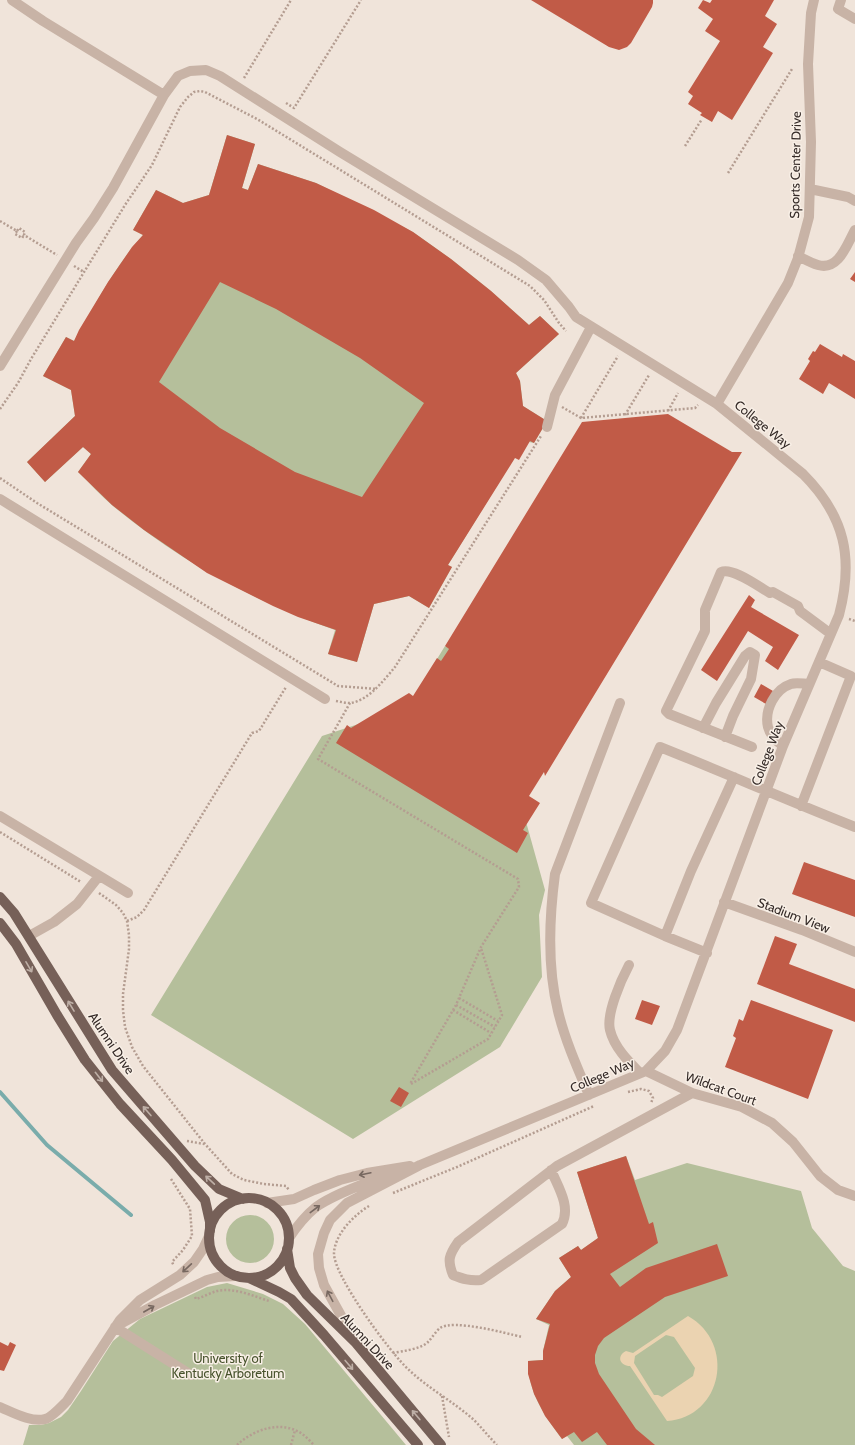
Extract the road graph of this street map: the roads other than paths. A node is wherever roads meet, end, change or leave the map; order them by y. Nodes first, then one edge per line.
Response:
1 (12, 0) edge
2 (814, 0) edge
3 (841, 0) edge
4 (855, 19) edge
5 (164, 95) junction
6 (810, 189) junction
7 (855, 200) edge
8 (855, 230) edge
9 (798, 256) junction
10 (591, 326) junction
11 (0, 365) edge
12 (717, 404) junction
13 (547, 426) road end
14 (0, 499) edge
15 (831, 634) junction
16 (818, 662) junction
17 (853, 677) edge
18 (809, 684) junction
19 (325, 699) road end
20 (620, 703) dead end
21 (703, 728) junction
22 (725, 737) junction
23 (783, 746) junction
24 (752, 748) dead end
25 (734, 777) junction
26 (766, 792) junction
27 (801, 806) junction
28 (0, 816) edge
29 (855, 827) edge
30 (99, 876) junction
31 (128, 893) dead end
32 (0, 897) edge
33 (724, 902) junction
34 (0, 923) edge
35 (29, 936) junction
36 (665, 936) junction
37 (16, 944) junction
38 (855, 952) edge
39 (707, 953) junction
40 (629, 965) dead end
41 (643, 1072) junction
42 (692, 1093) junction
43 (590, 1095) junction
44 (420, 1165) junction
45 (404, 1167) junction
46 (551, 1170) junction
47 (855, 1196) edge
48 (243, 1199) junction
49 (267, 1203) junction
50 (209, 1234) junction
51 (289, 1238) junction
52 (287, 1249) junction
53 (235, 1276) junction
54 (249, 1278) junction
55 (115, 1327) junction
56 (356, 1343) junction
57 (191, 1375) dead end
58 (0, 1407) edge
59 (418, 1445) edge
60 (441, 1445) edge

1 - 5 street
2 - 6 street, Sports Center Drive
3 - 4 street
5 - 10 street, College Way
5 - 11 street
6 - 7 street
6 - 9 street, Sports Center Drive
8 - 9 street
9 - 12 street, Sports Center Drive
10 - 12 street, College Way
10 - 13 street
12 - 15 street, College Way
14 - 19 street
15 - 16 street, College Way
15 - 21 street
16 - 17 street
16 - 18 street, College Way
17 - 27 street
18 - 23 street, College Way
18 - 23 street
20 - 43 street
21 - 22 street
21 - 22 street
22 - 24 street
23 - 26 street, College Way
25 - 26 street
25 - 36 street
25 - 36 street
26 - 27 street
26 - 33 street, College Way
27 - 29 street
28 - 30 street
30 - 31 street
30 - 35 street
32 - 35 main road, Alumni Drive
33 - 38 street, Stadium View
33 - 39 street, College Way
34 - 37 main road
35 - 37 main road
48 -> 35 main road, Alumni Drive
36 - 39 street
37 -> 50 main road
39 - 41 street, College Way
40 - 41 street
41 - 42 street, Wildcat Court
41 - 43 street, College Way
42 - 46 street
42 - 47 street, Wildcat Court
43 - 44 street, College Way
44 - 45 street, College Way
56 -> 44 street, College Way
45 -> 49 street, College Way
51 -> 45 street, College Way
46 - 46 street
48 - 49 main road
48 - 50 main road
49 - 51 main road
50 - 53 main road
50 -> 55 street
51 - 52 main road
52 - 54 main road
52 - 56 main road, Alumni Drive
53 - 54 main road
55 -> 53 street
54 -> 59 main road
55 - 57 street
55 - 58 street
60 -> 56 main road, Alumni Drive

